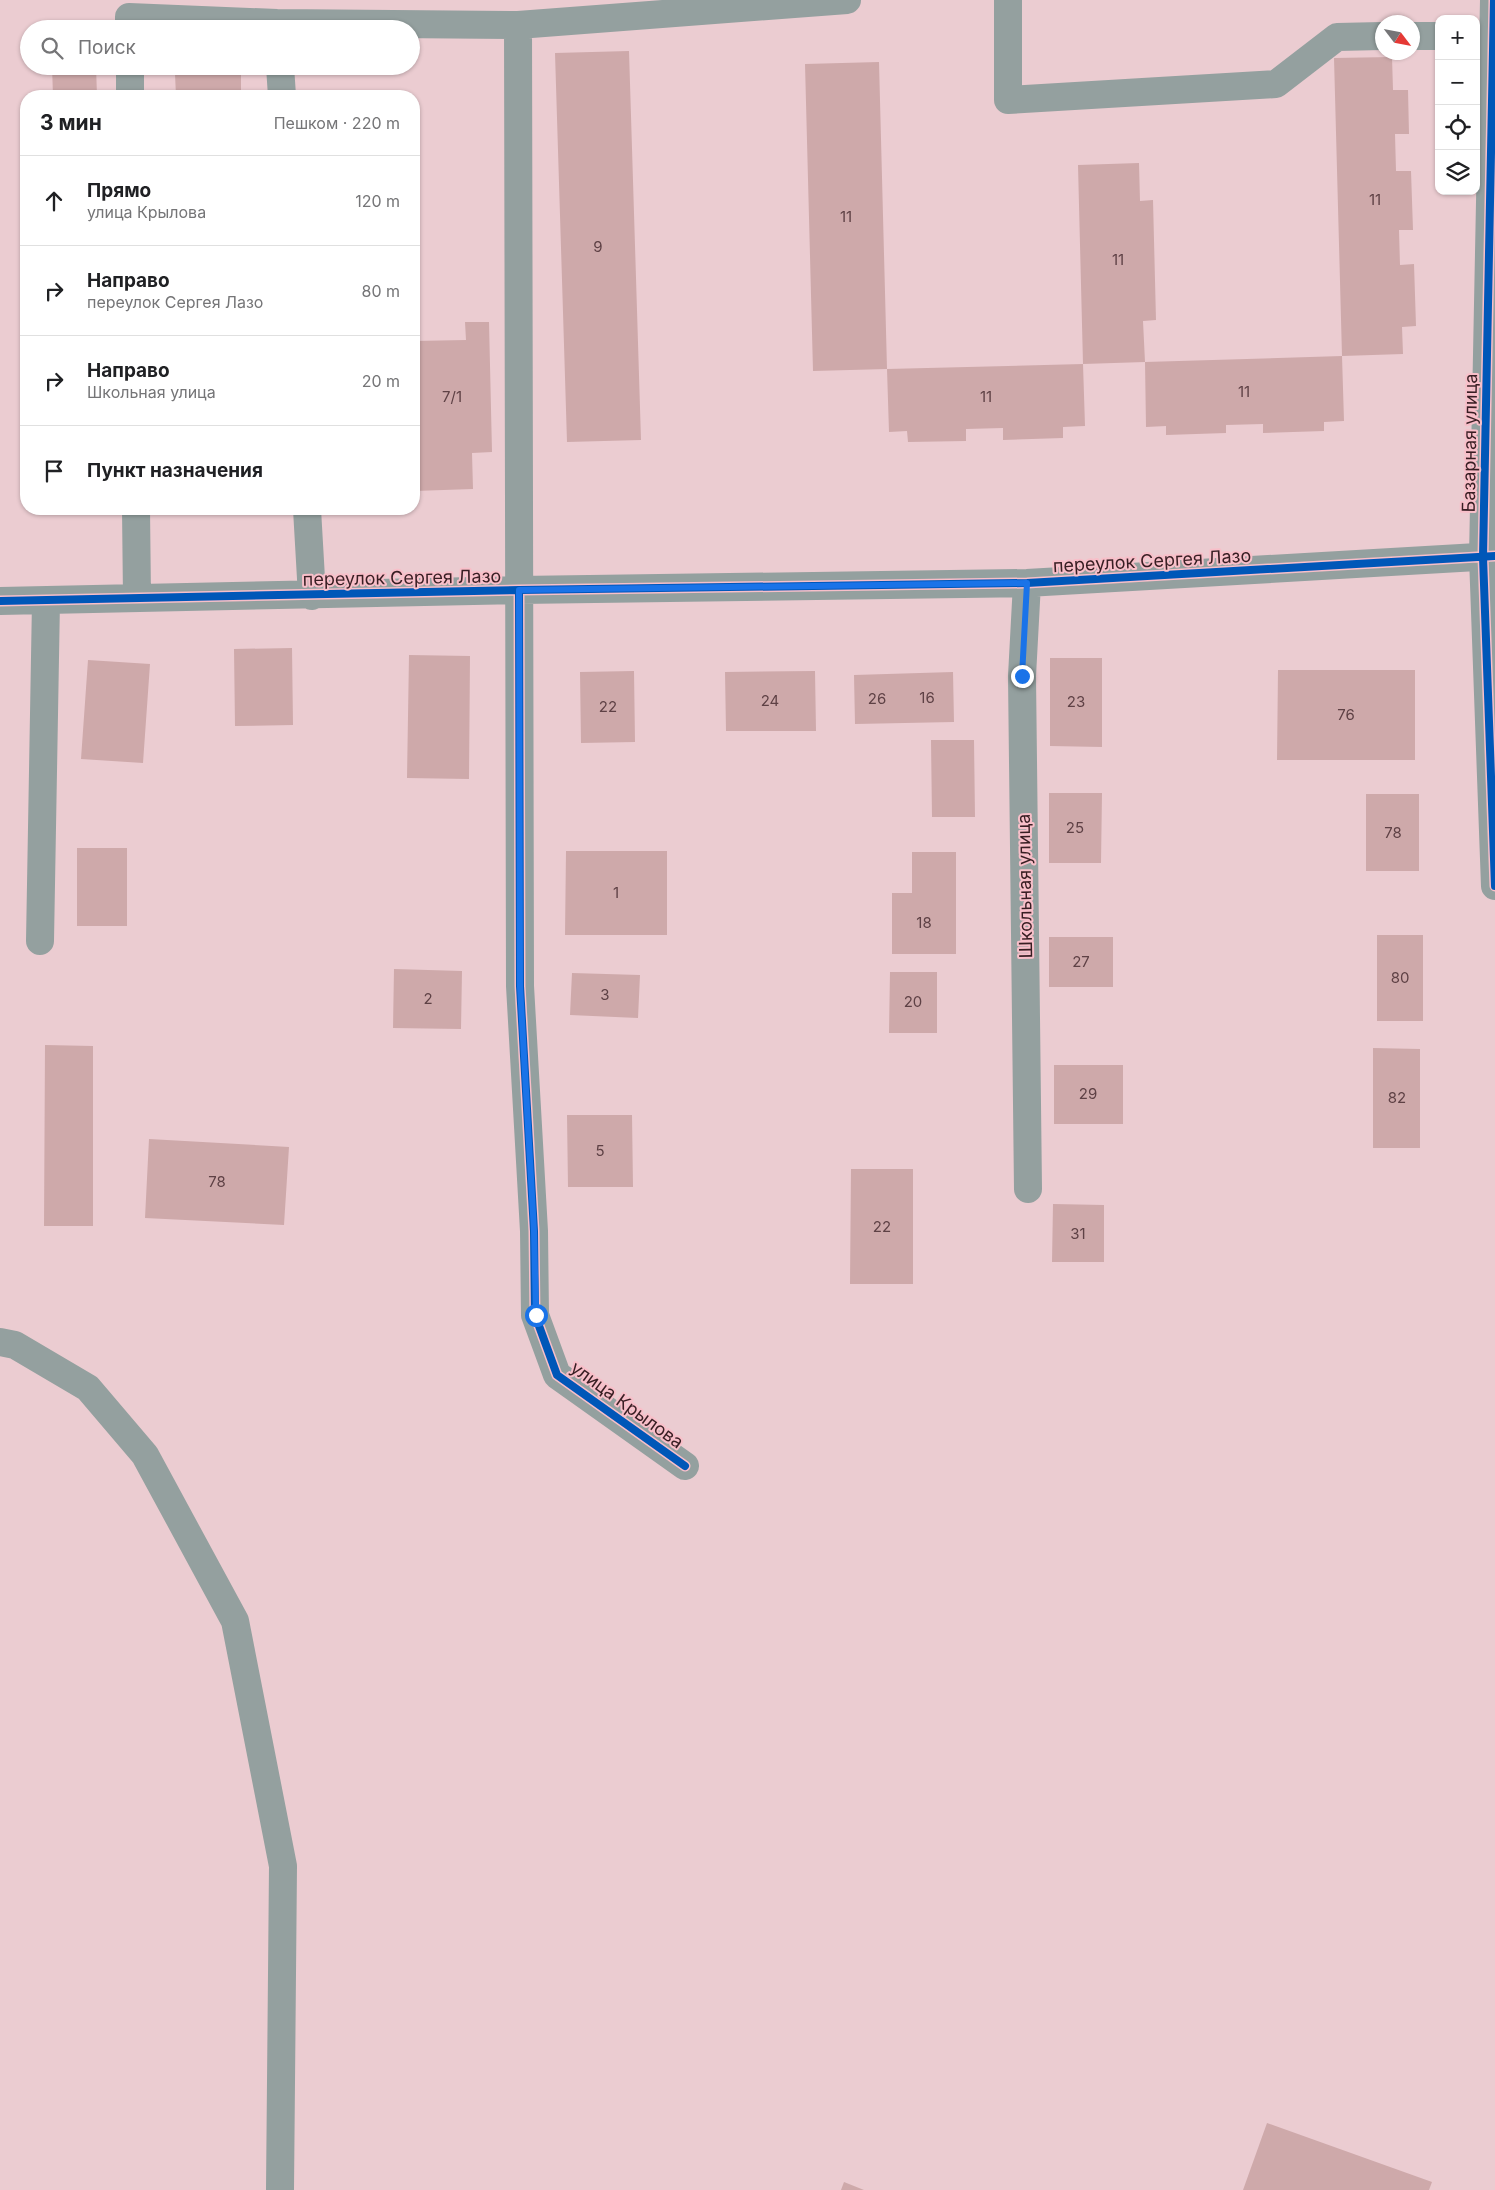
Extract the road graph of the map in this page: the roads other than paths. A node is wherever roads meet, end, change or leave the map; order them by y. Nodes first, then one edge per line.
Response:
1 (847, 0) edge
2 (1008, 0) edge
3 (1494, 0) edge
4 (278, 17) edge
5 (129, 20) edge
6 (358, 20) edge
7 (420, 22) edge
8 (518, 26) junction
9 (1375, 36) edge
10 (1420, 36) edge
11 (1435, 36) edge
12 (1485, 38) edge
13 (130, 75) edge
14 (281, 75) edge
15 (130, 90) edge
16 (282, 90) edge
17 (136, 515) edge
18 (307, 515) edge
19 (1489, 557) edge
20 (1027, 583) junction
21 (519, 590) junction
22 (312, 596) junction
23 (137, 598) junction
24 (46, 600) junction
25 (0, 601) edge
26 (1495, 886) edge
27 (40, 941) dead end
28 (1028, 1188) dead end
29 (0, 1342) edge
30 (685, 1466) dead end
31 (280, 2190) edge

1 - 8 street
2 - 9 street
3 - 12 street, Базарная улица
4 - 5 street
4 - 6 street
7 - 8 street
8 - 21 street, улица Крылова
10 - 11 street
12 - 19 street, Базарная улица
13 - 15 street
14 - 16 street
17 - 23 street
18 - 22 street
19 - 20 street, переулок Сергея Лазо
19 - 26 street, Базарная улица
20 - 21 street, переулок Сергея Лазо
20 - 28 street, Школьная улица
21 - 22 street, переулок Сергея Лазо
21 - 30 street, улица Крылова
22 - 23 street, переулок Сергея Лазо
23 - 24 street, переулок Сергея Лазо
24 - 25 street, переулок Сергея Лазо
24 - 27 street
29 - 31 street

